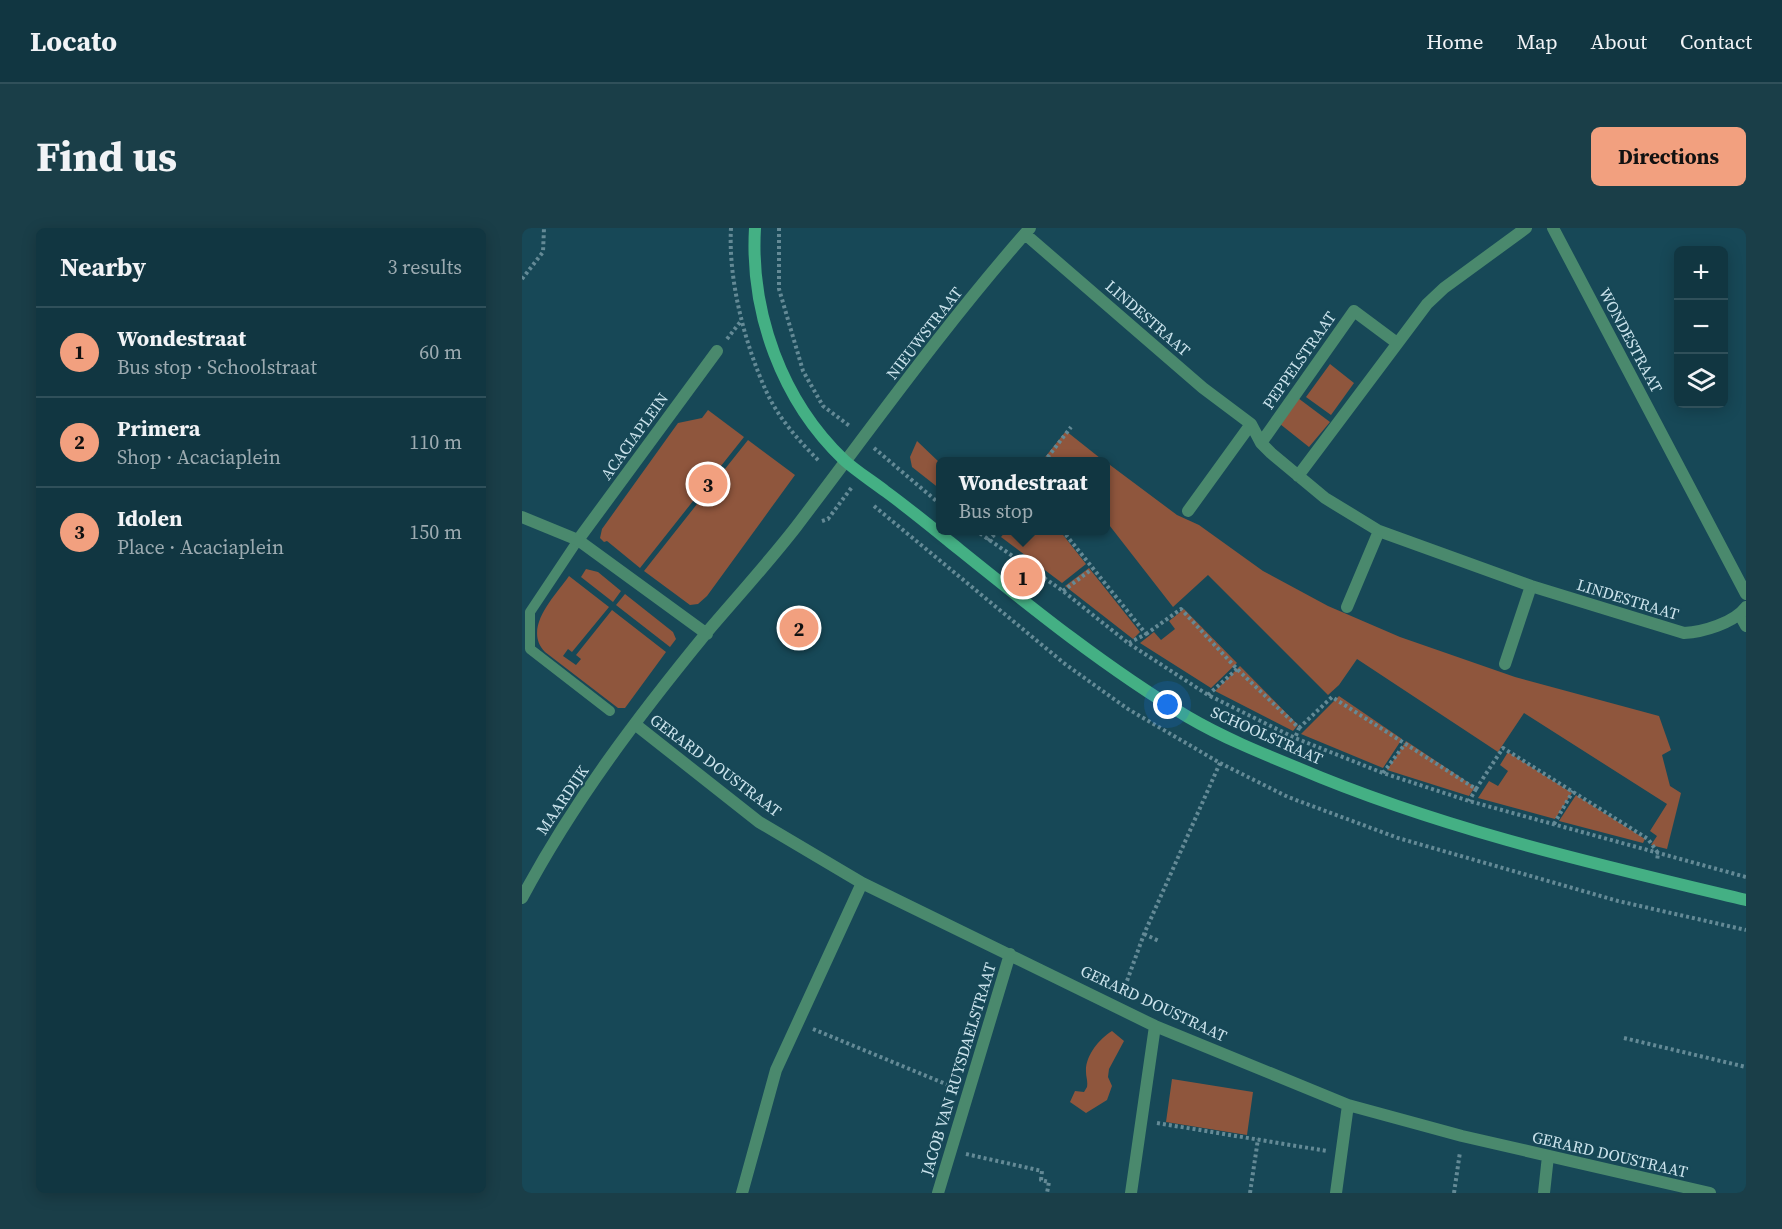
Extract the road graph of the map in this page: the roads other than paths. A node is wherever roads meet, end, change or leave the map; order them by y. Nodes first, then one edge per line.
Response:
1 (755, 228) edge
2 (1526, 228) edge
3 (1553, 228) edge
4 (1028, 231) edge
5 (1397, 343) junction
6 (717, 351) dead end
7 (1251, 424) junction
8 (1261, 442) junction
9 (844, 460) junction
10 (1298, 476) junction
11 (1188, 511) dead end
12 (522, 517) edge
13 (1379, 531) junction
14 (936, 532) edge
15 (939, 535) edge
16 (578, 540) junction
17 (1531, 586) junction
18 (1746, 594) edge
19 (1347, 607) dead end
20 (1744, 616) edge
21 (707, 634) junction
22 (1505, 664) dead end
23 (610, 711) dead end
24 (636, 725) junction
25 (862, 883) junction
26 (522, 898) edge
27 (1746, 900) edge
28 (1010, 954) junction
29 (1155, 1026) junction
30 (1348, 1105) junction
31 (1548, 1156) junction
32 (742, 1193) edge
33 (938, 1193) edge
34 (1131, 1193) edge
35 (1336, 1193) edge
36 (1544, 1193) edge
37 (1710, 1193) edge

1 - 9 street, SCHOOLSTRAAT
2 - 5 street
3 - 18 street, WONDESTRAAT
4 - 7 street, LINDESTRAAT
4 - 9 street, NIEUWSTRAAT
5 - 8 street, PEPPELSTRAAT
5 - 10 street
6 - 16 street, ACACIAPLEIN
7 - 8 street, LINDESTRAAT
7 - 11 street
8 - 10 street, LINDESTRAAT
9 - 14 street, SCHOOLSTRAAT
9 - 21 street
10 - 13 street, LINDESTRAAT
12 - 16 street
13 - 17 street, LINDESTRAAT
13 - 19 street
15 - 27 street, SCHOOLSTRAAT
16 - 21 street
16 - 23 lane, ACACIAPLEIN
17 - 20 street, LINDESTRAAT
17 - 22 street
21 - 24 street
24 - 25 street, GERARD DOUSTRAAT
24 - 26 street, MAARDIJK
25 - 28 street, GERARD DOUSTRAAT
25 - 32 street
28 - 29 street, GERARD DOUSTRAAT
28 - 33 street, JACOB VAN RUYSDAELSTRAAT
29 - 30 street, GERARD DOUSTRAAT
29 - 34 street
30 - 31 street, GERARD DOUSTRAAT
30 - 35 street
31 - 36 street
31 - 37 street, GERARD DOUSTRAAT

